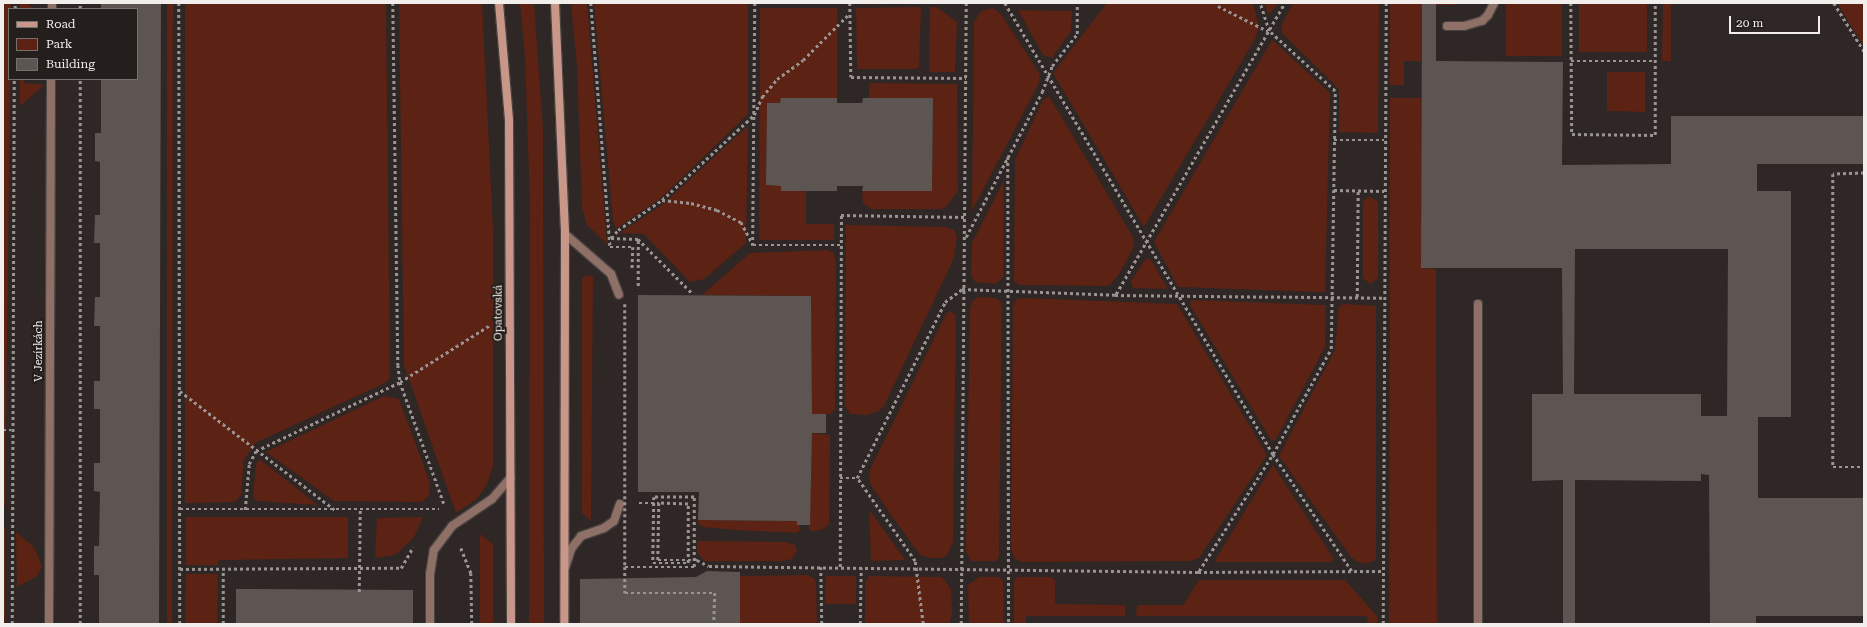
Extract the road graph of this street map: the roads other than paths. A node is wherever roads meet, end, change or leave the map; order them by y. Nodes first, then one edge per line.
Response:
1 (499, 3) edge
2 (555, 3) edge
3 (1494, 3) edge
4 (1448, 26) dead end
5 (51, 80) edge
6 (565, 234) junction
7 (619, 295) dead end
8 (1478, 304) dead end
9 (510, 478) junction
10 (620, 504) dead end
11 (564, 568) junction
12 (49, 624) edge
13 (430, 624) edge
14 (511, 624) edge
15 (564, 624) edge
16 (1478, 624) edge

1 - 9 main road, Opatovská
2 - 6 main road
3 - 4 street
5 - 12 street, V Jezírkách
6 - 7 street
6 - 11 main road
8 - 16 street
9 - 13 street
9 - 14 main road, Opatovská
10 - 11 street
11 - 15 main road

